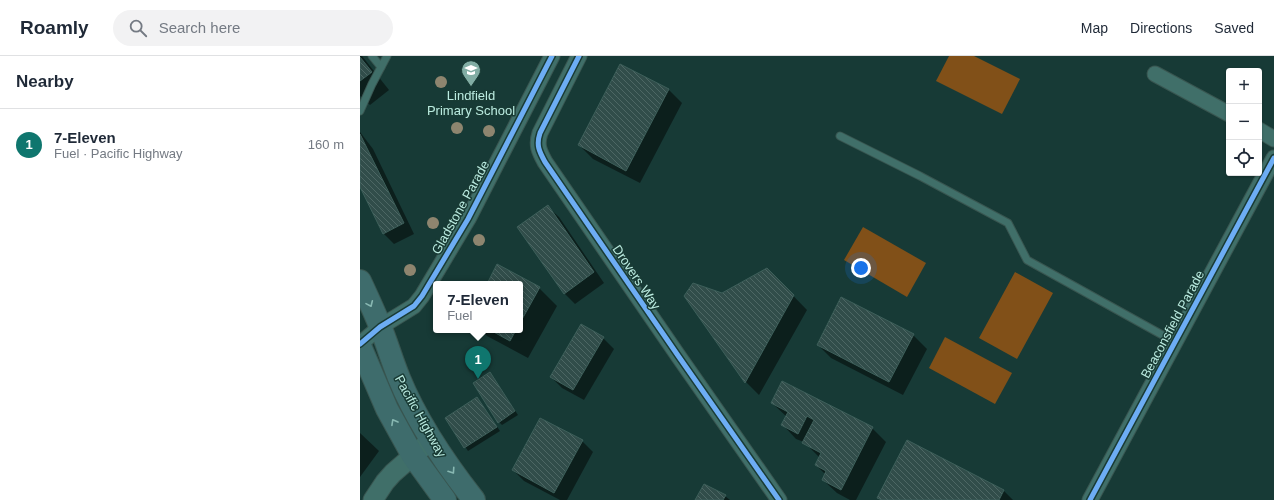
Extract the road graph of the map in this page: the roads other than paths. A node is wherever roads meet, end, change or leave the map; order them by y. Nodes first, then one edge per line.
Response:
1 (372, 56) edge
2 (387, 56) edge
3 (552, 56) edge
4 (579, 56) edge
5 (381, 67) junction
6 (1155, 74) dead end
7 (360, 111) edge
8 (1226, 112) edge
9 (1262, 132) edge
10 (840, 136) dead end
11 (1274, 139) edge
12 (1274, 158) edge
13 (360, 281) edge
14 (380, 327) junction
15 (1175, 342) junction
16 (360, 345) edge
17 (431, 440) junction
18 (413, 456) junction
19 (373, 500) edge
20 (445, 500) edge
21 (474, 500) edge
22 (778, 500) edge
23 (1090, 500) edge

1 - 5 lane
2 - 5 lane
3 - 14 street, Gladstone Parade
4 - 22 street, Drovers Way
5 - 7 lane
6 - 8 street
9 - 11 street
10 - 15 lane
12 - 15 street, Beaconsfield Parade
13 -> 14 highway, Pacific Highway
14 - 16 street, Gladstone Parade
14 - 17 highway, Pacific Highway
15 - 23 street, Beaconsfield Parade
18 -> 16 highway, Pacific Highway
17 - 18 street
17 -> 21 highway, Pacific Highway
18 - 19 street
18 - 20 highway, Pacific Highway

